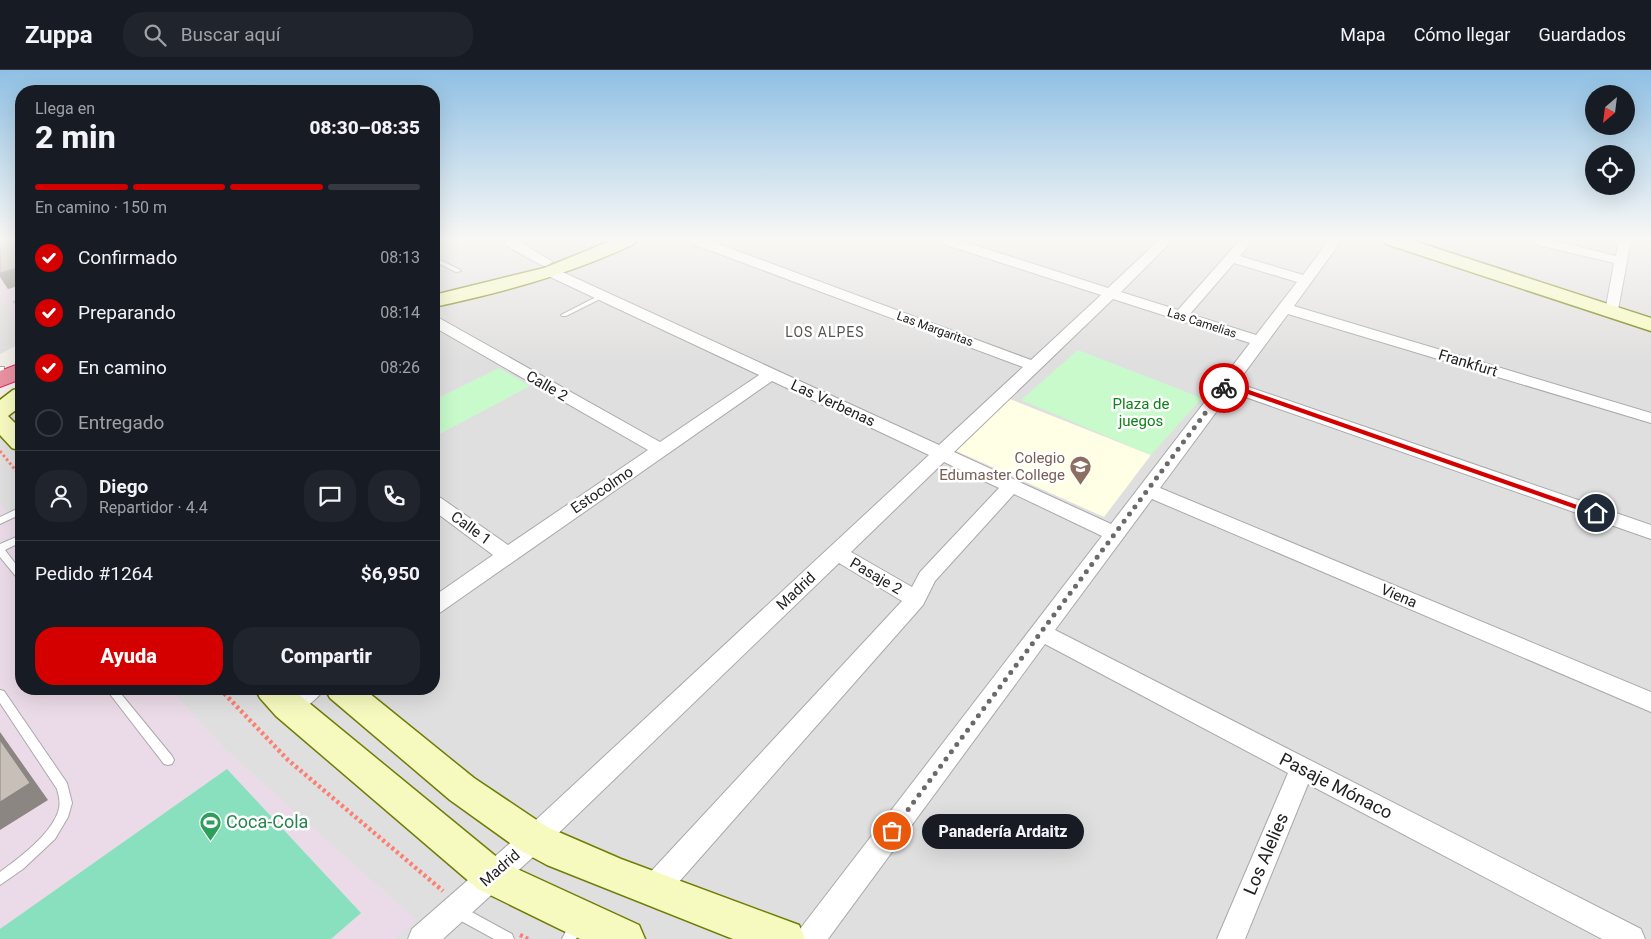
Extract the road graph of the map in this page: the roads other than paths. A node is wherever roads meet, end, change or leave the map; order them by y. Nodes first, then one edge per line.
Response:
1 (1306, 280) edge
2 (481, 281) edge
3 (503, 281) edge
4 (573, 281) edge
5 (804, 281) edge
6 (1070, 281) edge
7 (1125, 281) edge
8 (1211, 281) edge
9 (1523, 281) edge
10 (1618, 281) edge
11 (440, 291) edge
12 (1111, 294) junction
13 (602, 296) junction
14 (440, 299) edge
15 (1285, 308) junction
16 (1612, 312) junction
17 (564, 316) dead end
18 (1180, 316) junction
19 (440, 324) edge
20 (1651, 325) edge
21 (1260, 341) junction
22 (1034, 366) junction
23 (771, 374) junction
24 (1227, 385) junction
25 (15, 400) edge
26 (15, 407) edge
27 (0, 411) edge
28 (0, 415) edge
29 (1651, 418) edge
30 (0, 421) edge
31 (15, 437) edge
32 (660, 450) junction
33 (941, 454) junction
34 (1011, 486) junction
35 (1148, 490) junction
36 (440, 506) edge
37 (15, 513) edge
38 (0, 521) edge
39 (1651, 532) edge
40 (1114, 534) junction
41 (15, 541) edge
42 (0, 549) edge
43 (837, 553) junction
44 (507, 555) junction
45 (15, 569) edge
46 (916, 599) junction
47 (440, 602) edge
48 (1040, 632) junction
49 (0, 694) edge
50 (116, 695) edge
51 (291, 695) edge
52 (348, 695) edge
53 (1651, 702) edge
54 (168, 760) dead end
55 (1302, 768) junction
56 (534, 838) junction
57 (491, 876) junction
58 (0, 879) edge
59 (653, 890) junction
60 (457, 907) junction
61 (574, 929) edge
62 (509, 935) edge
63 (422, 939) edge
64 (625, 939) edge
65 (785, 939) edge
66 (810, 939) edge
67 (1231, 939) edge
68 (1631, 939) edge

1 - 15 street
2 - 11 main road
3 - 14 main road
4 - 13 street, Las Verbenas
5 - 22 street, Las Margaritas
6 - 12 street, Las Camelias
7 - 12 street, Madrid
8 - 18 street
9 - 16 main road
10 - 16 street
12 - 18 street, Las Camelias
12 - 22 street, Madrid
13 - 17 lane
13 - 23 street, Las Verbenas
15 - 21 street
15 - 29 street, Frankfurt
16 - 20 main road
18 - 21 street, Las Camelias
19 - 32 street, Calle 2
21 - 24 street
22 - 33 street, Madrid
23 - 32 street, Estocolmo
23 - 33 street, Las Verbenas
24 - 35 street
24 - 39 street
25 - 27 main road
26 - 28 main road
30 - 31 main road
32 - 44 street, Estocolmo
33 - 34 street, Las Verbenas
33 - 43 street, Madrid
34 - 40 street, Las Verbenas
34 - 46 street
35 - 40 street
35 - 53 street, Viena
36 - 44 street, Calle 1
37 - 38 lane
40 - 48 street
41 - 42 lane
42 - 45 lane
43 - 46 street, Pasaje 2
43 - 56 street, Madrid
44 - 47 street, Estocolmo
46 - 59 street
48 - 55 street, Pasaje Mónaco
48 - 66 street
49 - 58 lane
50 - 54 lane
51 - 57 main road
52 - 56 main road
55 - 67 street, Los Alelies
55 - 68 street, Pasaje Mónaco
56 - 57 street, Madrid
56 - 59 main road
57 - 60 street, Madrid
57 - 61 main road
59 - 65 main road
60 - 62 lane
60 - 63 street, Madrid
61 - 64 main road

